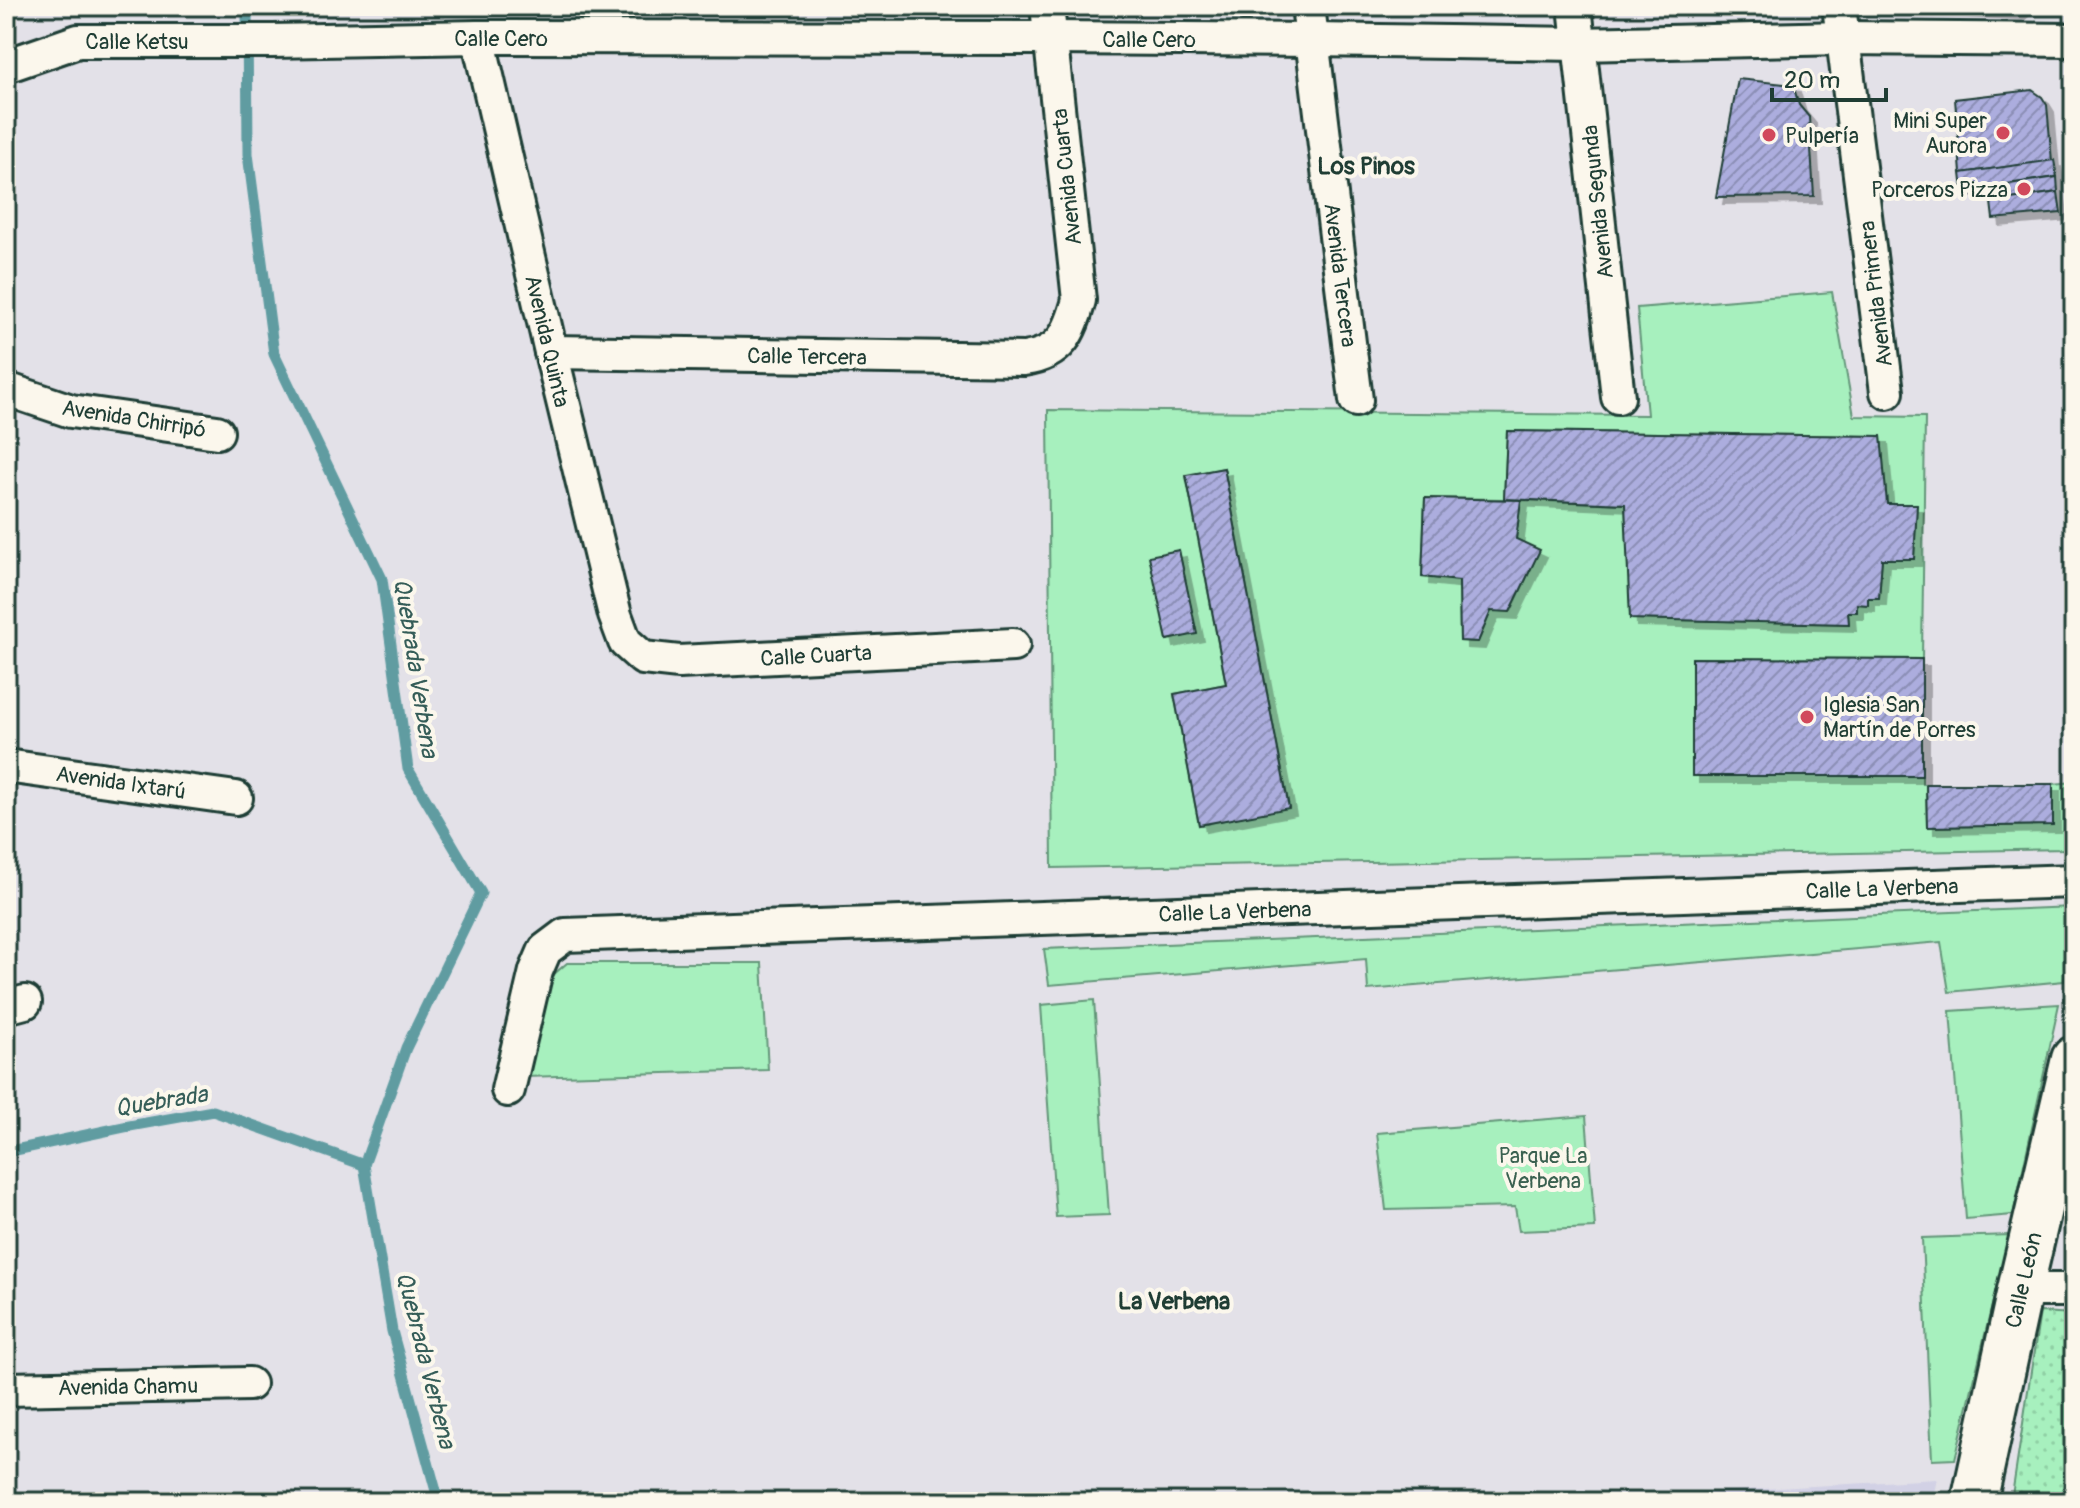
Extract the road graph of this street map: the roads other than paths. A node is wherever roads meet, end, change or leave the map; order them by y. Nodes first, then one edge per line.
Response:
1 (1047, 6) edge
2 (1308, 6) edge
3 (1575, 6) edge
4 (1839, 6) edge
5 (478, 37) junction
6 (1051, 38) junction
7 (1843, 38) junction
8 (1312, 40) junction
9 (2074, 40) edge
10 (225, 41) joint
11 (1579, 44) junction
12 (6, 66) edge
13 (1060, 344) joint
14 (551, 352) junction
15 (6, 389) edge
16 (1887, 392) dead end
17 (1618, 397) dead end
18 (1356, 400) dead end
19 (217, 432) dead end
20 (625, 642) joint
21 (1013, 645) dead end
22 (6, 766) edge
23 (236, 798) dead end
24 (2074, 881) edge
25 (2074, 1059) edge
26 (508, 1090) dead end
27 (2020, 1290) junction
28 (2074, 1290) edge
29 (249, 1384) dead end
30 (6, 1389) edge
31 (1974, 1502) edge

1 - 6 street, Avenida Cuarta
2 - 8 street, Avenida Tercera
3 - 11 street, Avenida Segunda
4 - 7 street, Avenida Primera
5 - 6 street, Calle Cero
5 - 10 street, Calle Cero
5 - 14 street, Avenida Quinta
6 - 8 street, Calle Cero
6 - 13 street, Avenida Cuarta
7 - 9 street, Calle Cero
7 - 11 street, Calle Cero
7 - 16 street, Avenida Primera
8 - 11 street, Calle Cero
8 - 18 street, Avenida Tercera
10 - 12 street, Calle Ketsu
11 - 17 street, Avenida Segunda
13 - 14 street, Calle Tercera
14 - 20 street, Avenida Quinta
15 - 19 street, Avenida Chirripó
20 - 21 street, Calle Cuarta
22 - 23 street, Avenida Ixtarú
24 - 26 street, Calle La Verbena
25 - 27 main road, Calle León
27 - 28 street
27 - 31 main road, Calle León
29 - 30 street, Avenida Chamu

